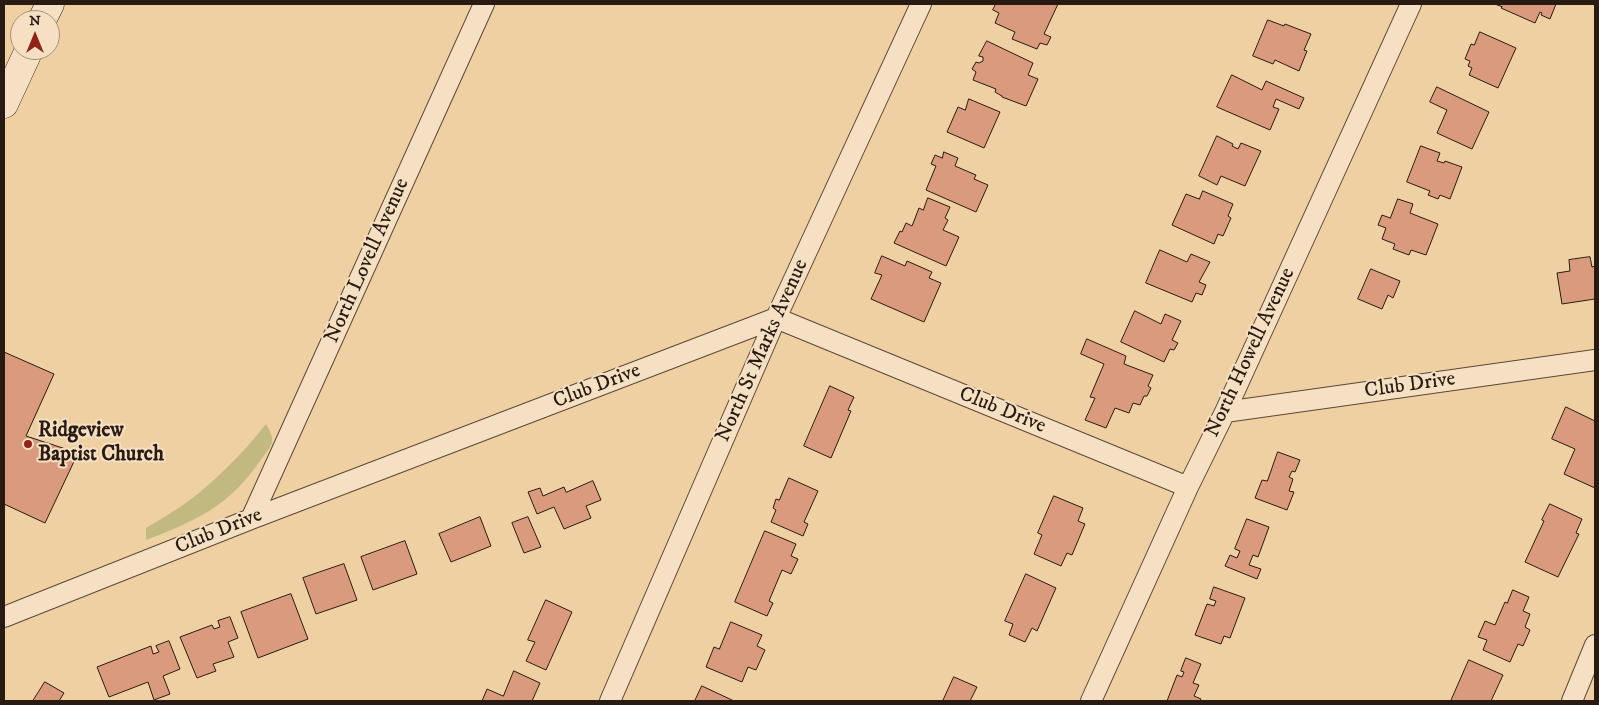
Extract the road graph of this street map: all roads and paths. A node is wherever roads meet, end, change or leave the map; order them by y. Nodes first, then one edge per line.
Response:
1 (484, 4) edge
2 (921, 4) edge
3 (1411, 4) edge
4 (23, 60) edge
5 (7, 89) edge
6 (776, 318) junction
7 (1595, 360) edge
8 (1225, 412) junction
9 (1188, 487) junction
10 (251, 519) junction
11 (4, 617) edge
12 (1595, 645) edge
13 (610, 701) edge
14 (1091, 701) edge
15 (1572, 701) edge

1 - 10 street, North Lovell Avenue
2 - 6 street, North St Marks Avenue
3 - 8 street, North Howell Avenue
4 - 5 main road
6 - 9 street, Club Drive
6 - 10 street, Club Drive
6 - 13 street, North St Marks Avenue
7 - 8 street, Club Drive
8 - 9 street, North Howell Avenue
9 - 14 street, North Howell Avenue
10 - 11 street, Club Drive
12 - 15 street

